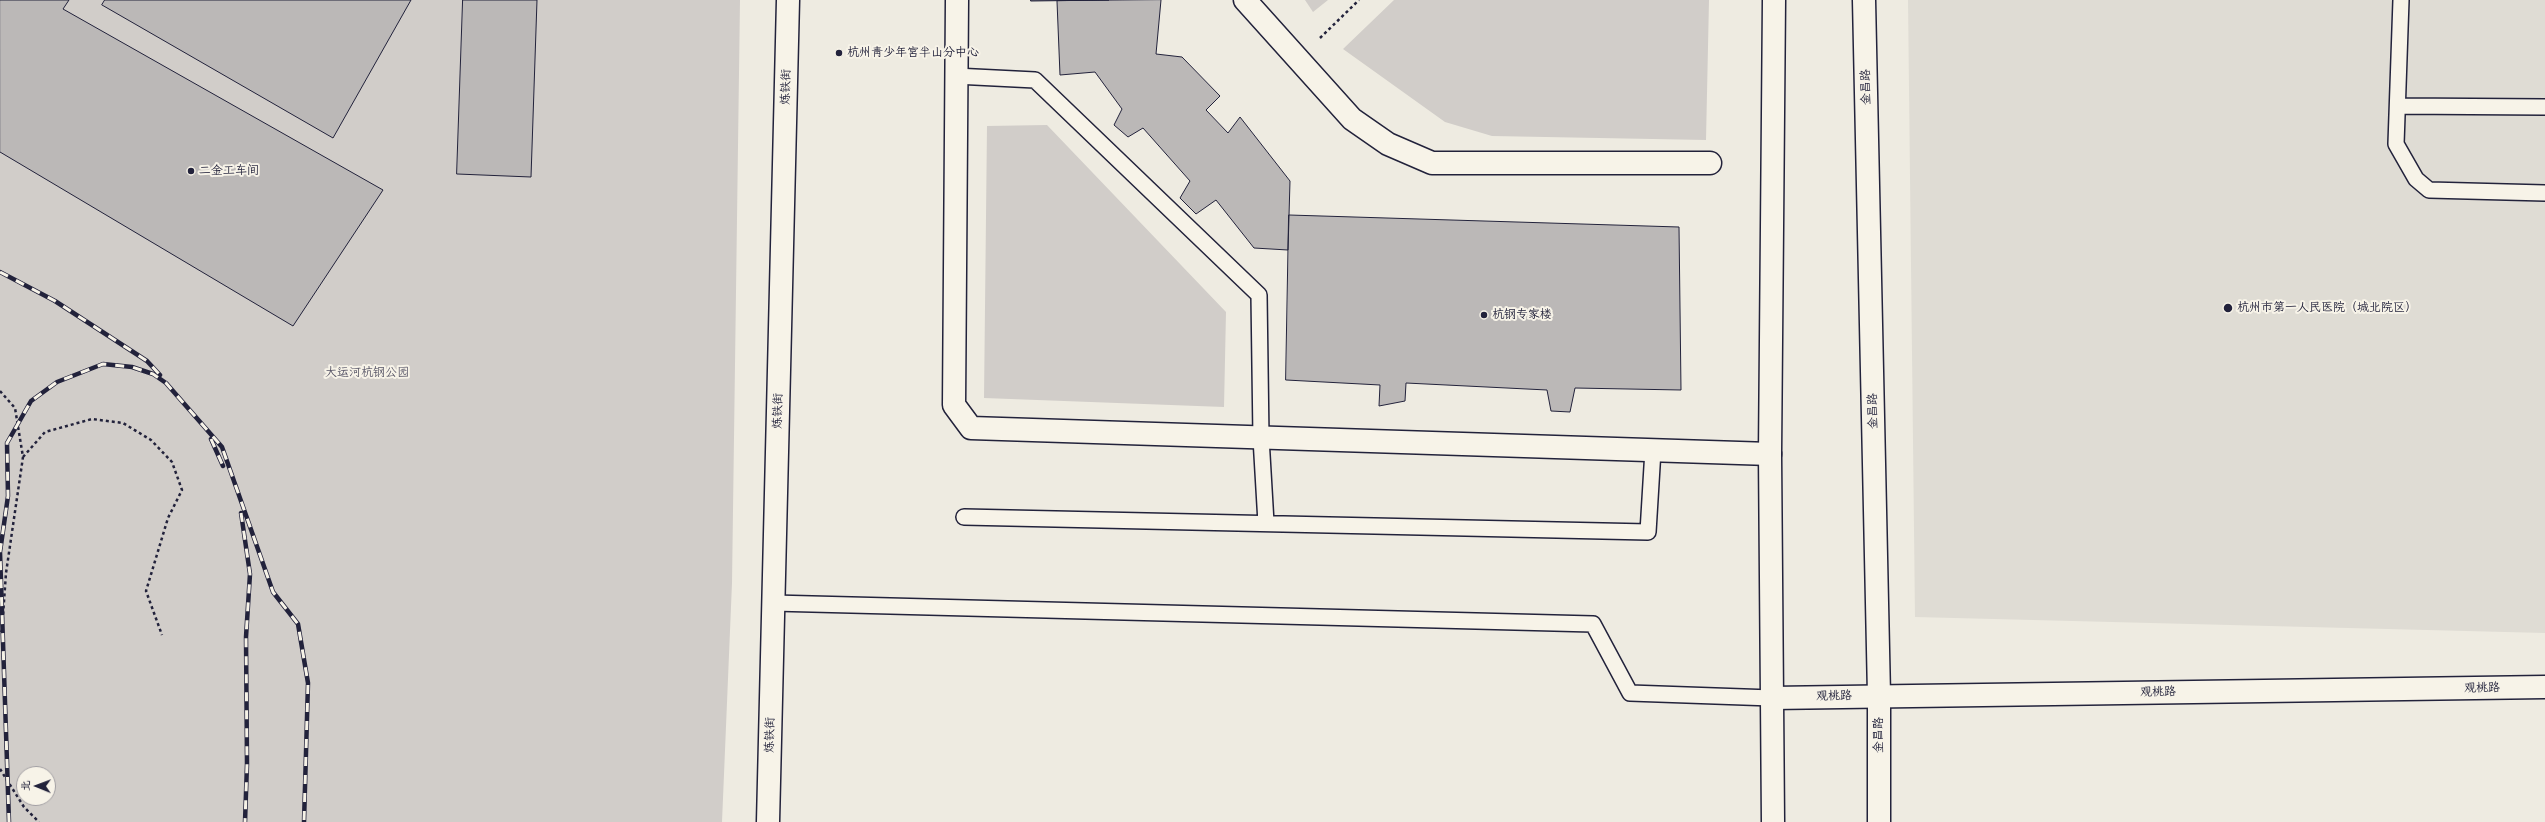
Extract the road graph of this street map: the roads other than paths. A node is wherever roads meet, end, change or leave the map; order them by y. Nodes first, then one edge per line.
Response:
1 (788, 0) edge
2 (958, 0) edge
3 (1245, 0) edge
4 (1774, 0) edge
5 (1864, 0) edge
6 (2401, 0) edge
7 (955, 76) junction
8 (2398, 106) junction
9 (2545, 107) edge
10 (1710, 163) dead end
11 (2545, 193) edge
12 (1261, 438) junction
13 (1653, 450) junction
14 (1770, 454) junction
15 (964, 517) dead end
16 (1266, 523) junction
17 (773, 603) junction
18 (2545, 687) edge
19 (1879, 695) junction
20 (1772, 698) junction
21 (768, 822) edge
22 (1773, 822) edge
23 (1878, 822) edge

1 - 17 street, 炼铁街
2 - 7 street
3 - 10 street
4 - 14 street
5 - 19 street, 金昌路
6 - 8 lane
7 - 12 lane
7 - 12 street
8 - 9 lane
8 - 11 lane
12 - 13 street
12 - 16 lane
13 - 14 street
13 - 16 lane
14 - 20 street
15 - 16 lane
17 - 20 lane
17 - 21 street, 炼铁街
18 - 19 street, 观桃路
19 - 20 street, 观桃路
19 - 23 street, 金昌路
20 - 22 street

